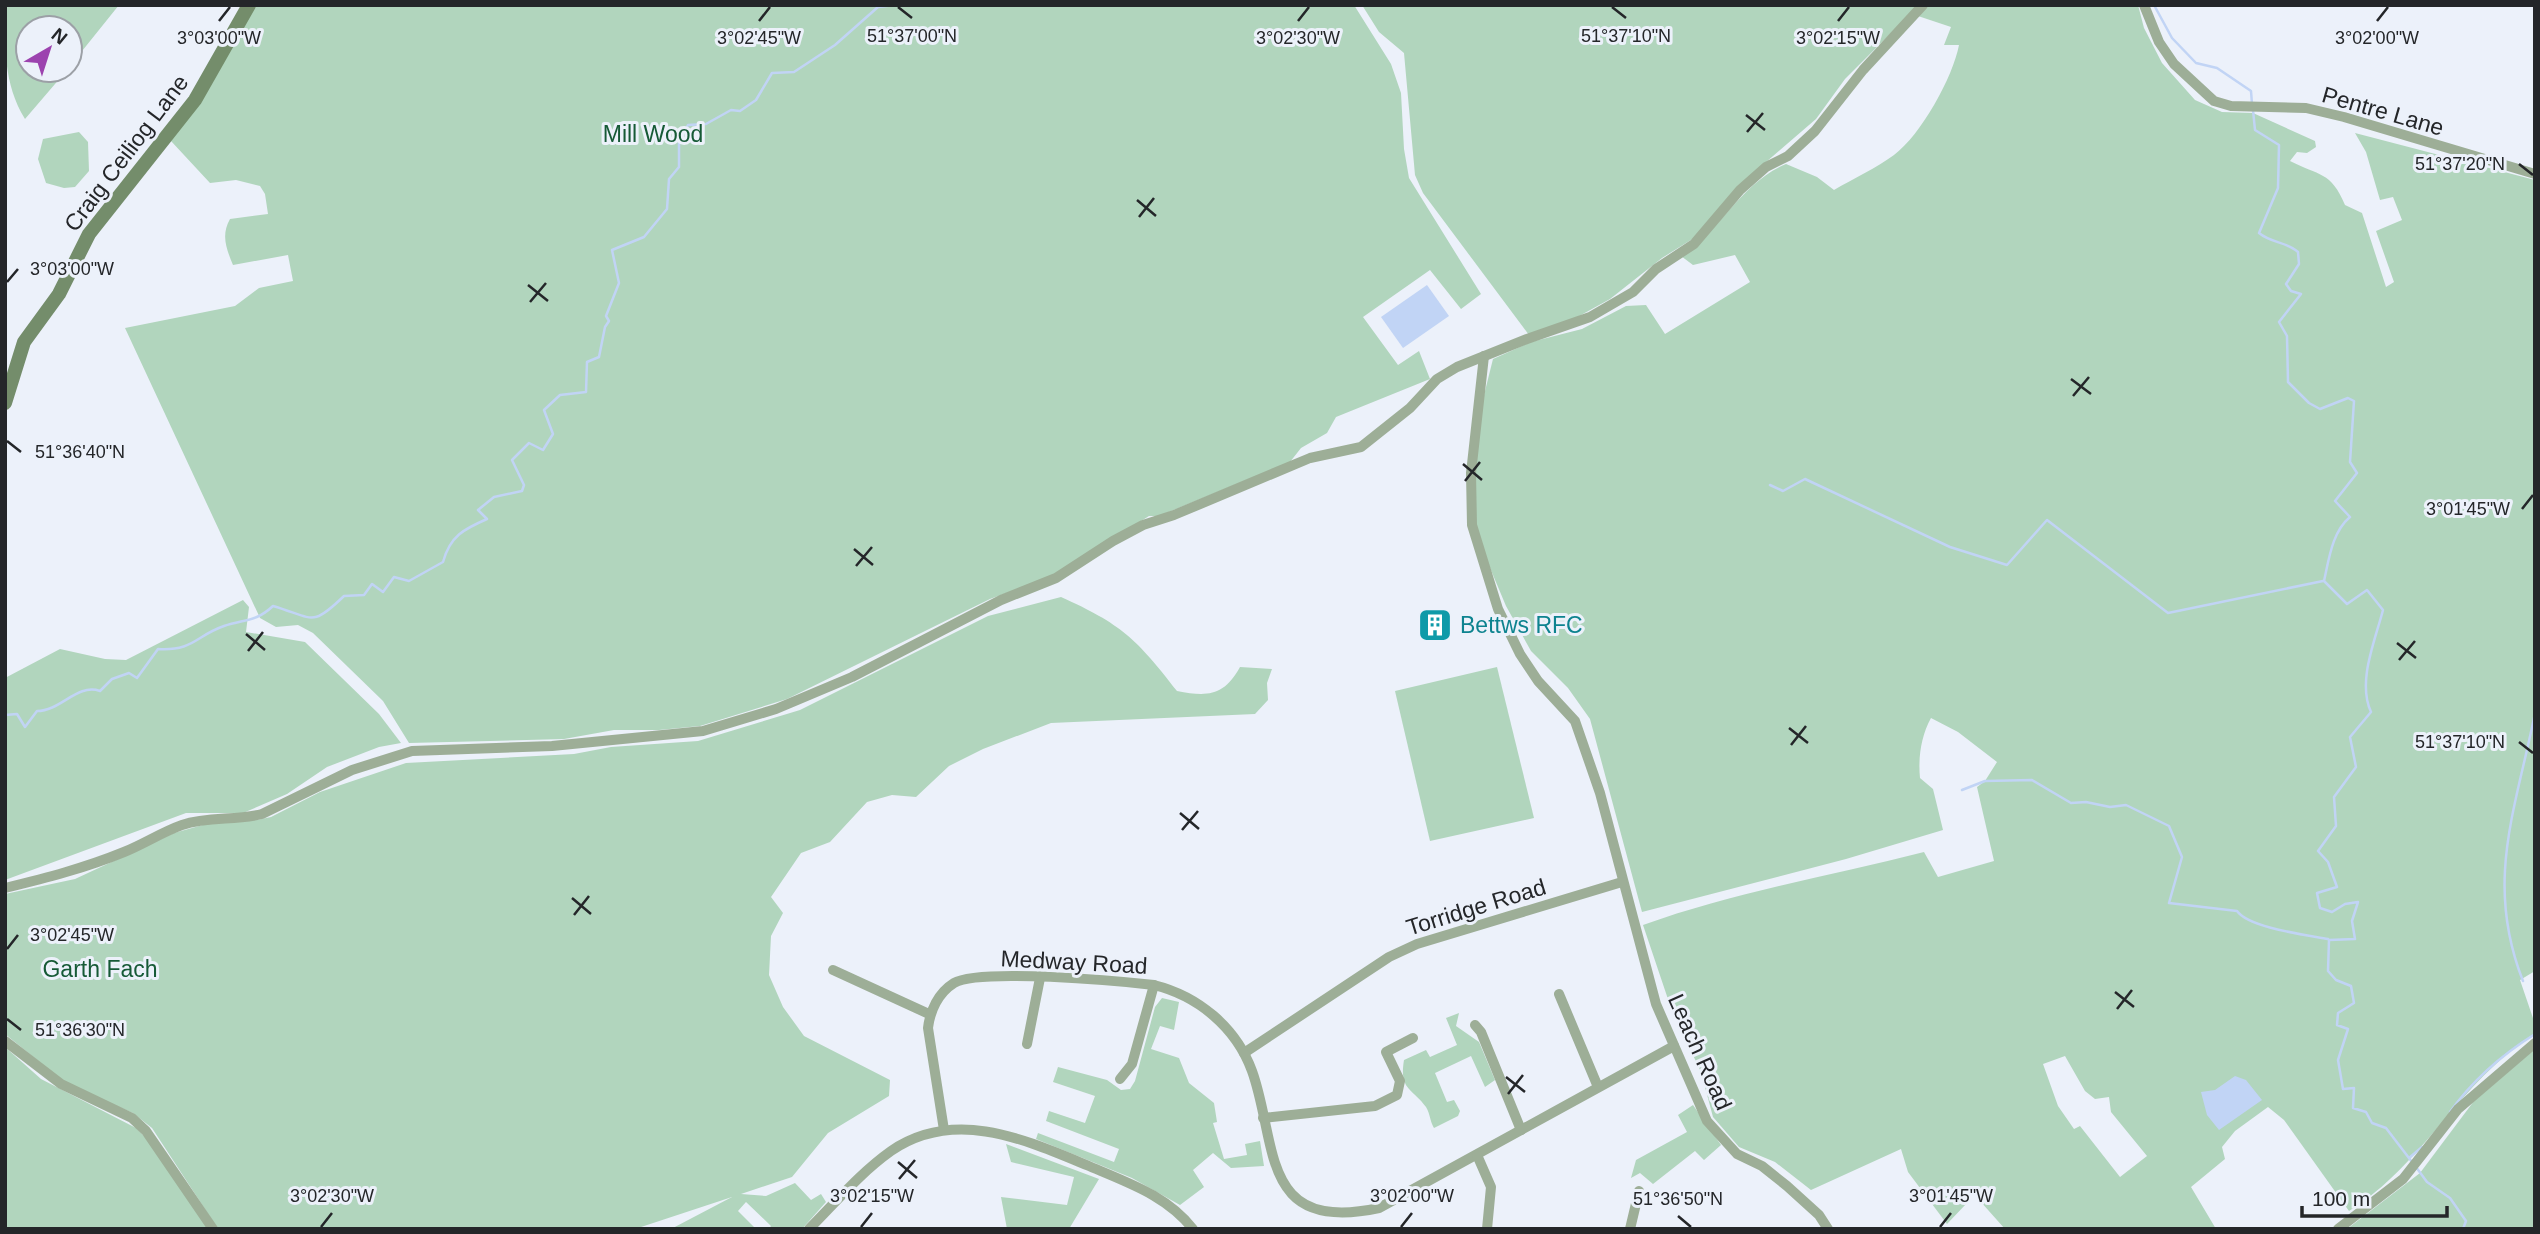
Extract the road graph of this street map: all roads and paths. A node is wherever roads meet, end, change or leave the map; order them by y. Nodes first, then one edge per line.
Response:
1 (249, 5) edge
2 (1923, 5) edge
3 (2144, 5) edge
4 (2535, 174) edge
5 (1484, 356) junction
6 (5, 403) edge
7 (1622, 882) junction
8 (5, 888) edge
9 (833, 970) dead end
10 (1040, 978) junction
11 (1154, 985) junction
12 (1559, 994) dead end
13 (929, 1014) junction
14 (1475, 1025) dead end
15 (1413, 1038) dead end
16 (5, 1041) edge
17 (2535, 1042) edge
18 (1027, 1044) dead end
19 (1674, 1046) junction
20 (1244, 1053) junction
21 (1120, 1079) dead end
22 (1598, 1087) junction
23 (1263, 1118) junction
24 (944, 1130) junction
25 (1521, 1130) junction
26 (1477, 1155) junction
27 (1639, 1191) dead end
28 (816, 1227) edge
29 (213, 1229) edge
30 (1193, 1229) edge
31 (1487, 1229) edge
32 (1630, 1229) edge
33 (1828, 1229) edge
34 (2338, 1229) edge

1 - 6 street, Craig Ceiliog Lane
2 - 5 street
3 - 4 street, Pentre Lane
5 - 7 street, Leach Road
5 - 8 street
7 - 19 street, Leach Road
7 - 20 street, Torridge Road
9 - 13 street
10 - 11 street, Medway Road
10 - 13 street, Medway Road
10 - 18 street
11 - 20 street, Medway Road
11 - 21 street
12 - 22 street
13 - 24 street
14 - 25 street
15 - 23 street
16 - 29 street
17 - 34 street
19 - 22 street, Medway Road
19 - 33 street, Leach Road
20 - 23 street, Medway Road
22 - 25 street, Medway Road
23 - 26 street, Medway Road
24 - 28 street
24 - 30 street
25 - 26 street, Medway Road
26 - 31 street
27 - 32 street

